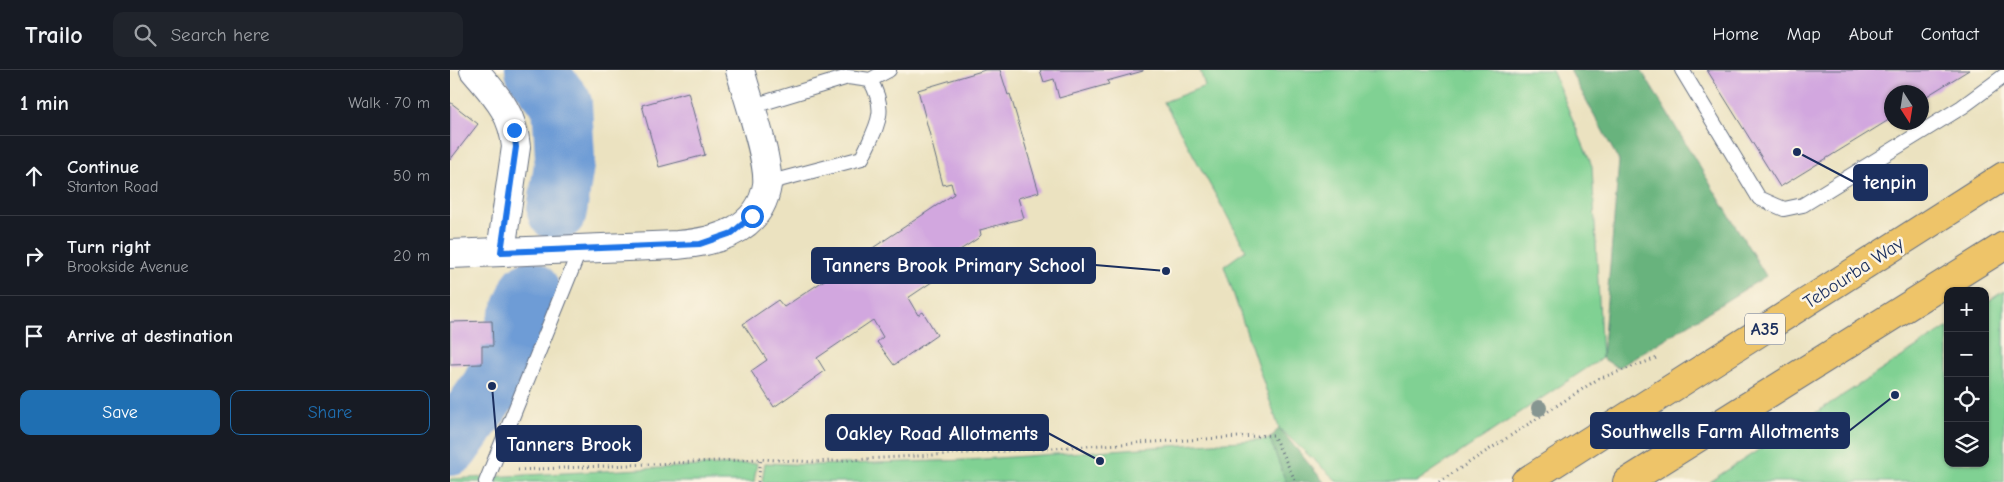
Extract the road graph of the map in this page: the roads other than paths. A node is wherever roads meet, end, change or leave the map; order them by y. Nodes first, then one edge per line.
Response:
1 (474, 70) edge
2 (740, 70) edge
3 (889, 70) edge
4 (1682, 70) edge
5 (2004, 76) edge
6 (870, 80) junction
7 (750, 107) junction
8 (2004, 176) edge
9 (767, 183) junction
10 (2004, 246) edge
11 (580, 249) junction
12 (501, 252) junction
13 (450, 254) edge
14 (488, 477) edge
15 (1525, 482) edge
16 (1627, 482) edge

1 - 12 street
2 - 7 street
3 - 6 lane
4 - 5 lane
6 - 7 lane
6 - 9 lane
7 - 9 street
8 - 15 main road, Tebourba Way / A35
9 - 11 street
10 - 16 main road
11 - 12 street
11 - 14 lane
12 - 13 street

